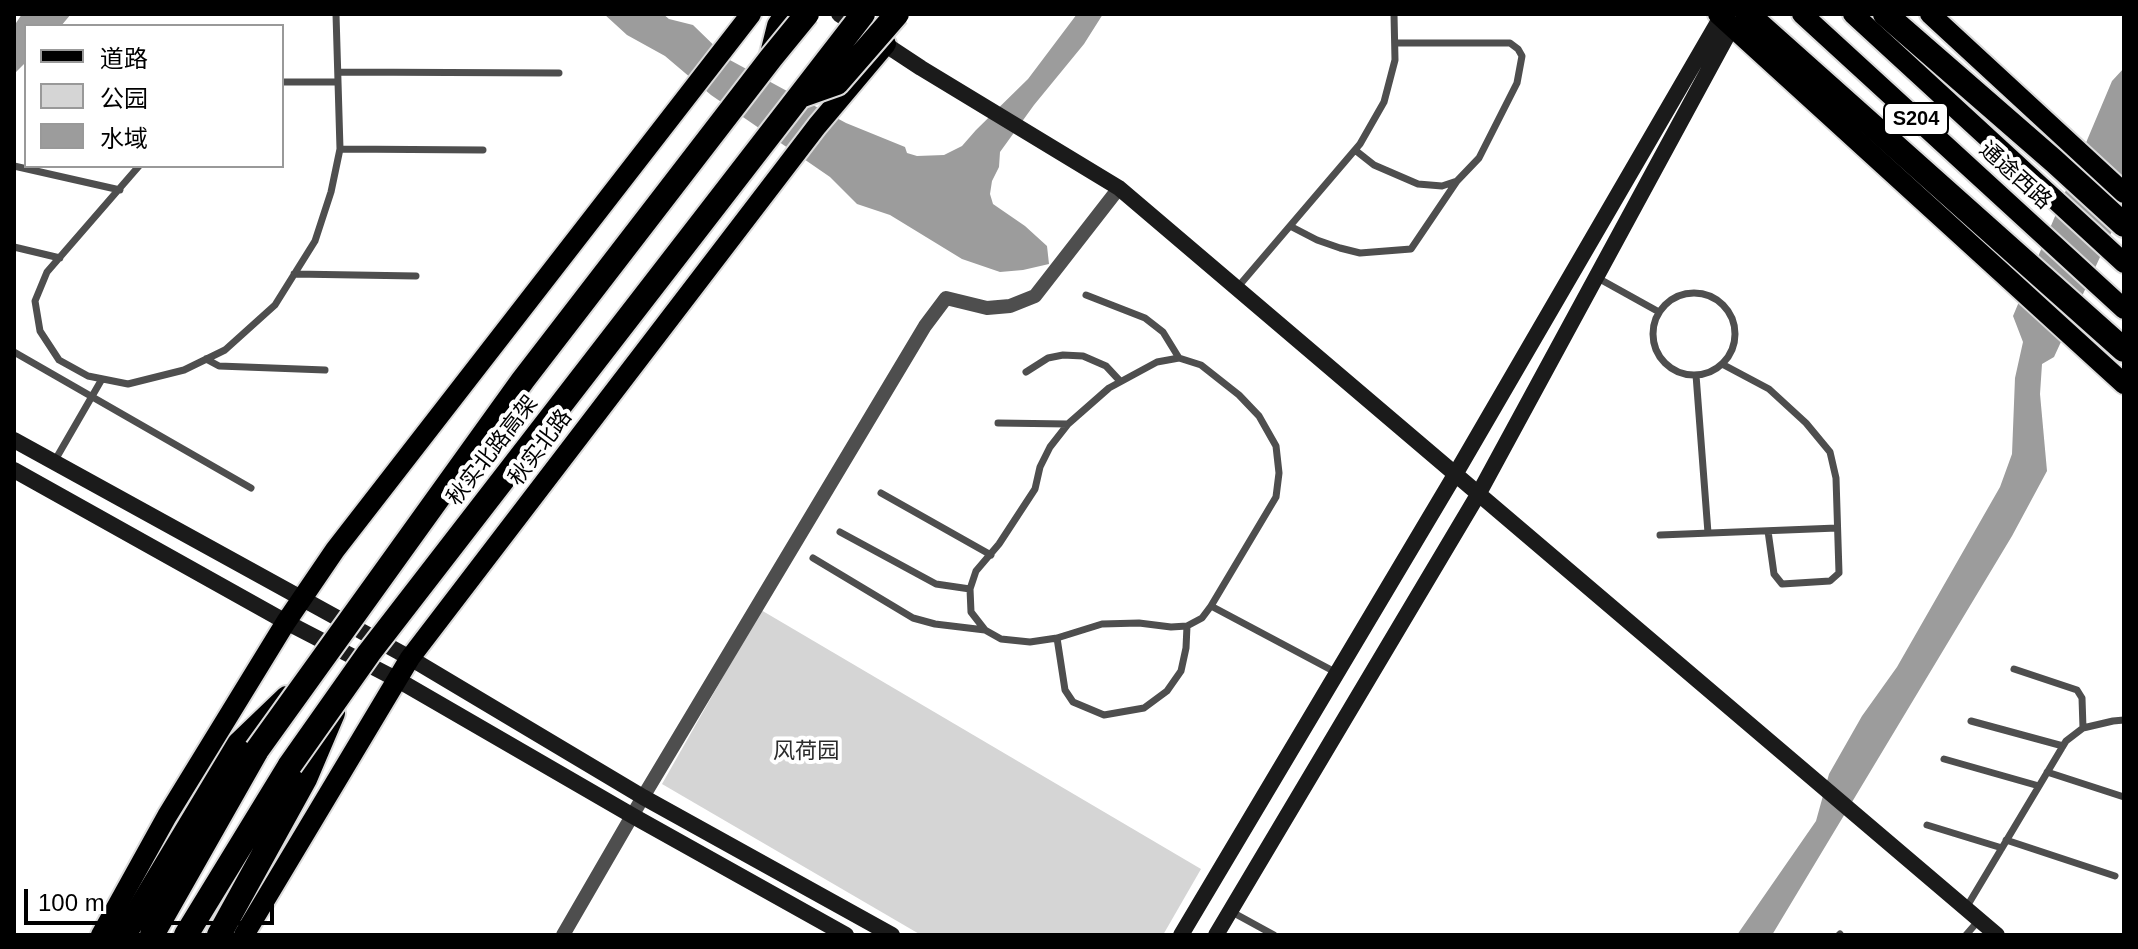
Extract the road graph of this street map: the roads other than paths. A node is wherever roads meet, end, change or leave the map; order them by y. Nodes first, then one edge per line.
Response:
1 (336, 14) edge
2 (751, 14) edge
3 (787, 14) edge
4 (807, 14) edge
5 (839, 14) edge
6 (863, 14) edge
7 (897, 14) edge
8 (908, 14) edge
9 (1394, 14) edge
10 (1802, 14) edge
11 (1853, 14) edge
12 (1885, 14) edge
13 (1930, 14) edge
14 (1730, 18) edge
15 (1395, 43) junction
16 (885, 46) junction
17 (771, 58) junction
18 (338, 72) junction
19 (559, 73) dead end
20 (284, 82) edge
21 (338, 82) junction
22 (800, 96) junction
23 (340, 149) junction
24 (483, 150) dead end
25 (1355, 150) junction
26 (14, 166) edge
27 (137, 168) edge
28 (1457, 181) junction
29 (1119, 188) junction
30 (120, 190) junction
31 (2124, 193) edge
32 (2124, 225) edge
33 (1290, 226) junction
34 (14, 247) edge
35 (60, 258) junction
36 (2121, 260) edge
37 (294, 274) junction
38 (416, 276) dead end
39 (1596, 277) junction
40 (1237, 288) junction
41 (1086, 295) dead end
42 (2124, 309) edge
43 (1659, 312) junction
44 (2124, 350) edge
45 (14, 352) edge
46 (1179, 358) junction
47 (206, 359) junction
48 (1722, 364) junction
49 (325, 370) dead end
50 (1026, 372) dead end
51 (1696, 375) junction
52 (102, 379) junction
53 (1120, 381) junction
54 (2124, 384) edge
55 (91, 396) junction
56 (998, 423) dead end
57 (1068, 424) junction
58 (14, 440) edge
59 (54, 462) junction
60 (14, 470) edge
61 (1456, 473) junction
62 (251, 488) dead end
63 (881, 493) dead end
64 (1479, 493) junction
65 (1837, 528) junction
66 (1768, 531) junction
67 (840, 532) dead end
68 (1708, 533) junction
69 (1660, 535) dead end
70 (991, 555) junction
71 (813, 558) dead end
72 (970, 589) junction
73 (302, 599) junction
74 (1211, 606) junction
75 (286, 622) junction
76 (1187, 626) junction
77 (985, 630) junction
78 (1057, 638) junction
79 (410, 658) junction
80 (2014, 669) dead end
81 (1337, 673) junction
82 (311, 674) junction
83 (398, 680) junction
84 (343, 689) junction
85 (2124, 720) edge
86 (1971, 721) dead end
87 (2083, 728) junction
88 (2063, 746) junction
89 (1944, 759) dead end
90 (2047, 772) junction
91 (2039, 786) junction
92 (643, 797) junction
93 (2124, 797) edge
94 (633, 816) junction
95 (1927, 825) dead end
96 (2004, 844) junction
97 (2115, 876) dead end
98 (1965, 908) junction
99 (1230, 911) junction
100 (1979, 920) junction
101 (230, 930) edge
102 (101, 935) edge
103 (124, 935) edge
104 (152, 935) edge
105 (186, 935) edge
106 (563, 935) edge
107 (846, 935) edge
108 (892, 935) edge
109 (1181, 935) edge
110 (1216, 935) edge
111 (1274, 935) edge
112 (1966, 935) edge
113 (1997, 935) edge

1 - 18 lane
2 - 73 main road
3 - 17 highway
4 - 17 highway, 秋实北路高架, bridge
5 - 16 street
6 - 22 highway, 秋实北路高架, bridge
7 - 22 highway, bridge
8 - 16 main road, 秋实北路
9 - 15 lane
10 - 42 main road, 通途西路 / S204
11 - 36 main road, 通途西路 / S204
12 - 32 highway
13 - 31 main road
14 - 39 street
14 - 44 highway
14 - 54 main road
14 - 61 street
15 - 25 lane
15 - 28 lane
16 - 29 street
16 - 79 main road, 秋实北路
17 - 82 highway, 秋实北路高架, bridge
18 - 19 lane
18 - 21 lane
20 - 21 lane
21 - 23 lane
22 - 84 highway, 秋实北路高架, bridge
23 - 24 lane
23 - 37 lane
25 - 28 lane
25 - 33 lane
26 - 30 lane
27 - 30 lane
28 - 33 lane
29 - 40 street
29 - 92 street
30 - 35 lane
33 - 40 lane
34 - 35 lane
35 - 52 lane
37 - 38 lane
37 - 47 lane
39 - 43 lane
39 - 64 street
40 - 61 street
41 - 46 lane
43 - 48 lane
43 - 51 lane
45 - 55 lane
46 - 53 lane
46 - 74 lane
47 - 49 lane
47 - 52 lane
48 - 51 lane
48 - 65 lane
50 - 53 lane
51 - 68 lane
52 - 55 lane
53 - 57 lane
55 - 59 lane
55 - 62 lane
56 - 57 lane
57 - 70 lane
58 - 59 street
59 - 73 street
60 - 75 street
61 - 64 street
61 - 81 street
63 - 70 lane
64 - 98 street
64 - 99 street
65 - 66 lane
65 - 66 lane
66 - 68 lane
67 - 72 lane
68 - 69 lane
70 - 72 lane
71 - 77 lane
72 - 77 lane
73 - 75 main road
73 - 79 street
74 - 76 lane
74 - 81 lane
75 - 83 street
75 - 102 main road
76 - 78 lane
76 - 78 lane
77 - 78 lane
79 - 83 main road, 秋实北路
79 - 92 street
80 - 87 lane
81 - 109 street
82 - 103 highway, bridge
82 - 104 highway, 秋实北路高架, bridge
83 - 94 street
83 - 101 main road, 秋实北路
84 - 101 highway, bridge
84 - 105 highway, 秋实北路高架, bridge
85 - 87 lane
86 - 88 lane
87 - 88 lane
88 - 90 lane
89 - 91 lane
90 - 91 lane
90 - 93 lane
91 - 96 lane
92 - 94 street
92 - 108 street
94 - 106 street
94 - 107 street
95 - 96 lane
96 - 97 lane
96 - 98 lane
98 - 100 street
99 - 110 street
99 - 111 lane
100 - 112 lane
100 - 113 street

